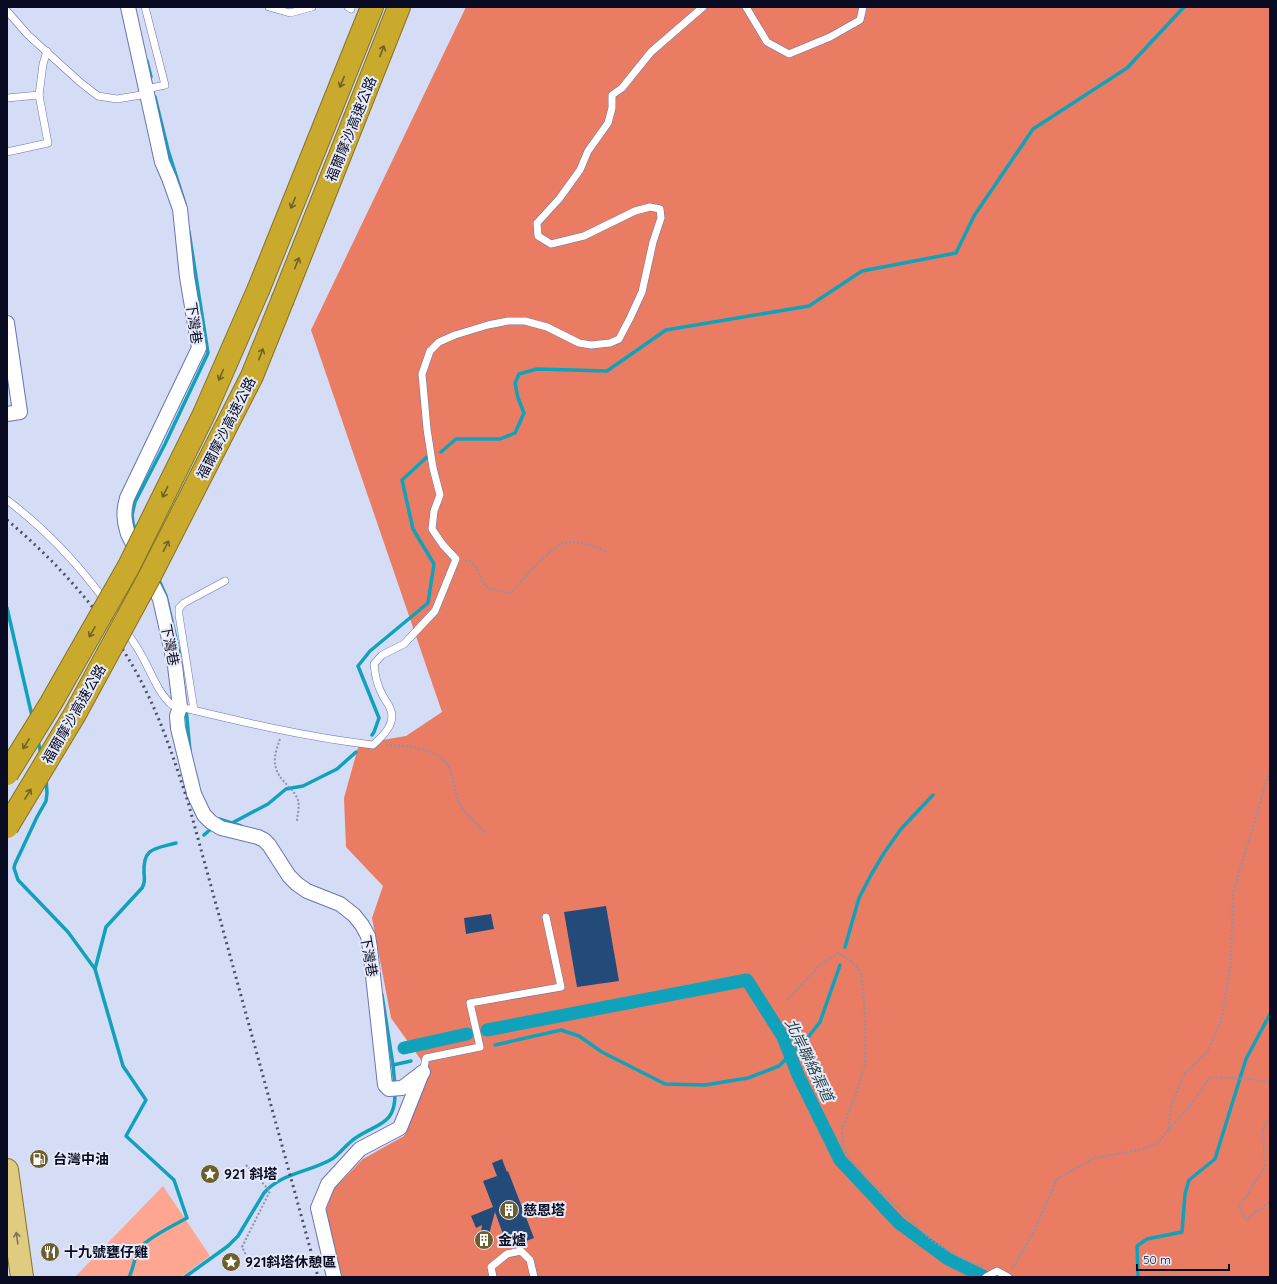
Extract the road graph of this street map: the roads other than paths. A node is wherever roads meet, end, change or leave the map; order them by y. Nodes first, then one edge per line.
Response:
1 (128, 7) edge
2 (145, 7) edge
3 (269, 7) edge
4 (312, 7) edge
5 (372, 7) edge
6 (399, 7) edge
7 (703, 7) edge
8 (746, 7) edge
9 (863, 7) edge
10 (7, 11) edge
11 (47, 51) junction
12 (147, 91) junction
13 (40, 95) junction
14 (7, 98) edge
15 (7, 152) edge
16 (7, 323) edge
17 (7, 414) edge
18 (7, 500) edge
19 (226, 581) dead end
20 (180, 707) junction
21 (194, 710) junction
22 (7, 774) edge
23 (7, 827) edge
24 (546, 917) dead end
25 (422, 1072) junction
26 (7, 1170) edge
27 (22, 1277) edge
28 (334, 1277) edge
29 (493, 1277) edge
30 (534, 1277) edge
31 (986, 1277) edge
32 (1008, 1277) edge

1 - 12 street, 下灣巷
2 - 12 lane
3 - 4 lane
5 -> 22 highway, 福爾摩沙高速公路, bridge
23 -> 6 highway, 福爾摩沙高速公路, bridge
7 - 21 lane
8 - 9 lane
10 - 11 lane
11 - 12 lane
11 - 13 lane
12 - 20 street, 下灣巷
13 - 14 lane
13 - 15 lane
16 - 17 street
18 - 20 lane
19 - 21 lane
20 - 21 lane
20 - 25 street, 下灣巷
24 - 25 lane
25 - 28 street
27 -> 26 main road
29 - 30 lane
31 - 32 lane

